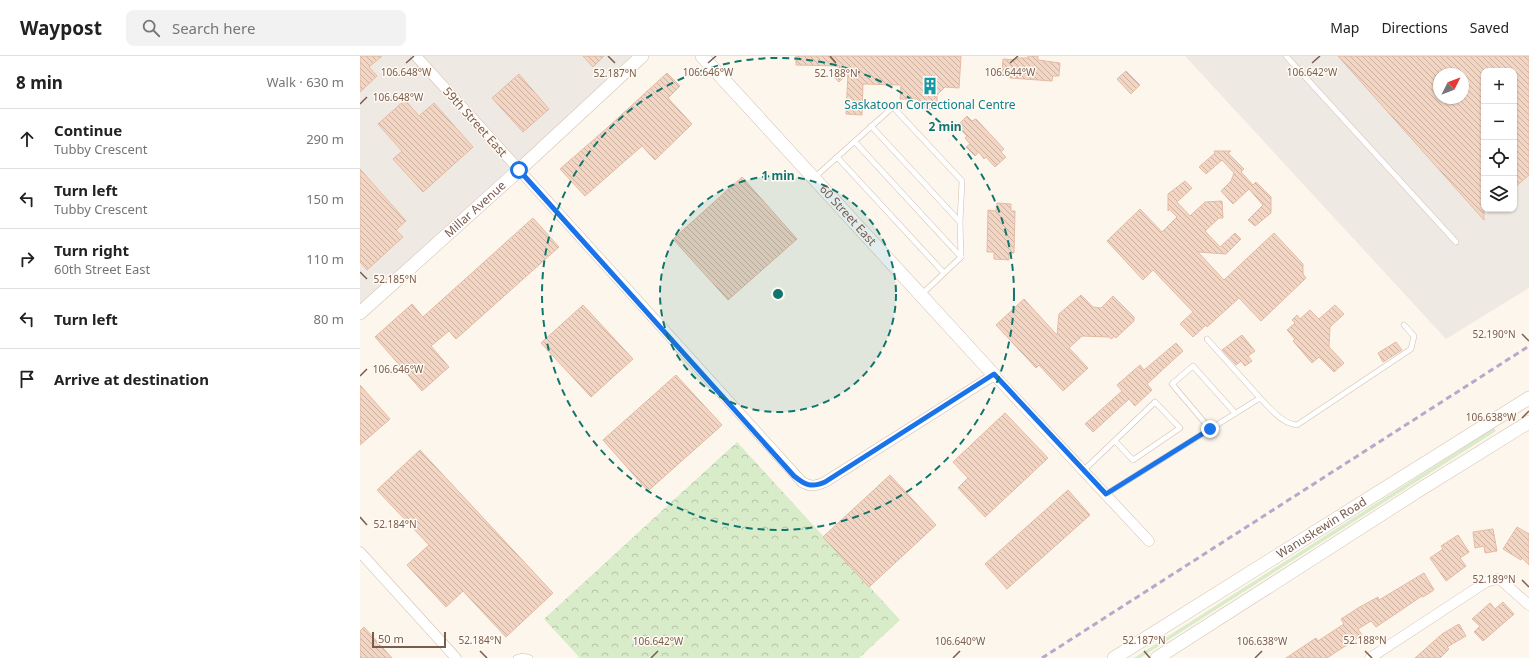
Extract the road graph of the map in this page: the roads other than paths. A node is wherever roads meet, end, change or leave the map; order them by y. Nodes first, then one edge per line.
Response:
1 (416, 56) edge
2 (642, 56) edge
3 (702, 56) edge
4 (1286, 56) edge
5 (871, 126) junction
6 (855, 142) junction
7 (837, 157) junction
8 (519, 170) junction
9 (814, 178) junction
10 (960, 222) junction
11 (1456, 242) dead end
12 (961, 257) junction
13 (944, 273) junction
14 (921, 295) junction
15 (360, 313) edge
16 (1404, 325) dead end
17 (1207, 339) dead end
18 (994, 374) junction
19 (1260, 398) junction
20 (1529, 398) edge
21 (1235, 413) junction
22 (1529, 422) edge
23 (1210, 429) junction
24 (1115, 441) junction
25 (1083, 470) junction
26 (1106, 494) junction
27 (1149, 541) dead end
28 (360, 552) edge
29 (1529, 605) edge
30 (456, 658) edge
31 (516, 658) edge
32 (530, 658) edge
33 (1114, 658) edge
34 (1158, 658) edge
35 (1370, 658) edge

1 - 8 street, 59th Street East
2 - 8 main road, Millar Avenue
3 - 9 main road, 60 Street East
4 - 11 lane
5 - 6 lane
5 - 10 lane
5 - 10 lane
6 - 7 lane
6 - 12 lane
7 - 9 lane
7 - 13 lane
8 - 15 main road, Millar Avenue
8 - 18 street, 59th Street East
9 - 14 main road, 60 Street East
10 - 12 lane
12 - 13 lane
13 - 14 lane
14 - 18 main road, 60 Street East
16 - 19 lane
17 - 19 lane
18 - 25 street
19 - 21 lane
20 - 33 main road, Wanuskewin Road
21 - 23 lane
21 - 23 lane
22 - 34 main road, Wanuskewin Road
23 - 26 lane
24 - 24 lane
24 - 25 lane
25 - 26 street
26 - 27 street
28 - 30 street
29 - 35 street
31 - 32 lane

